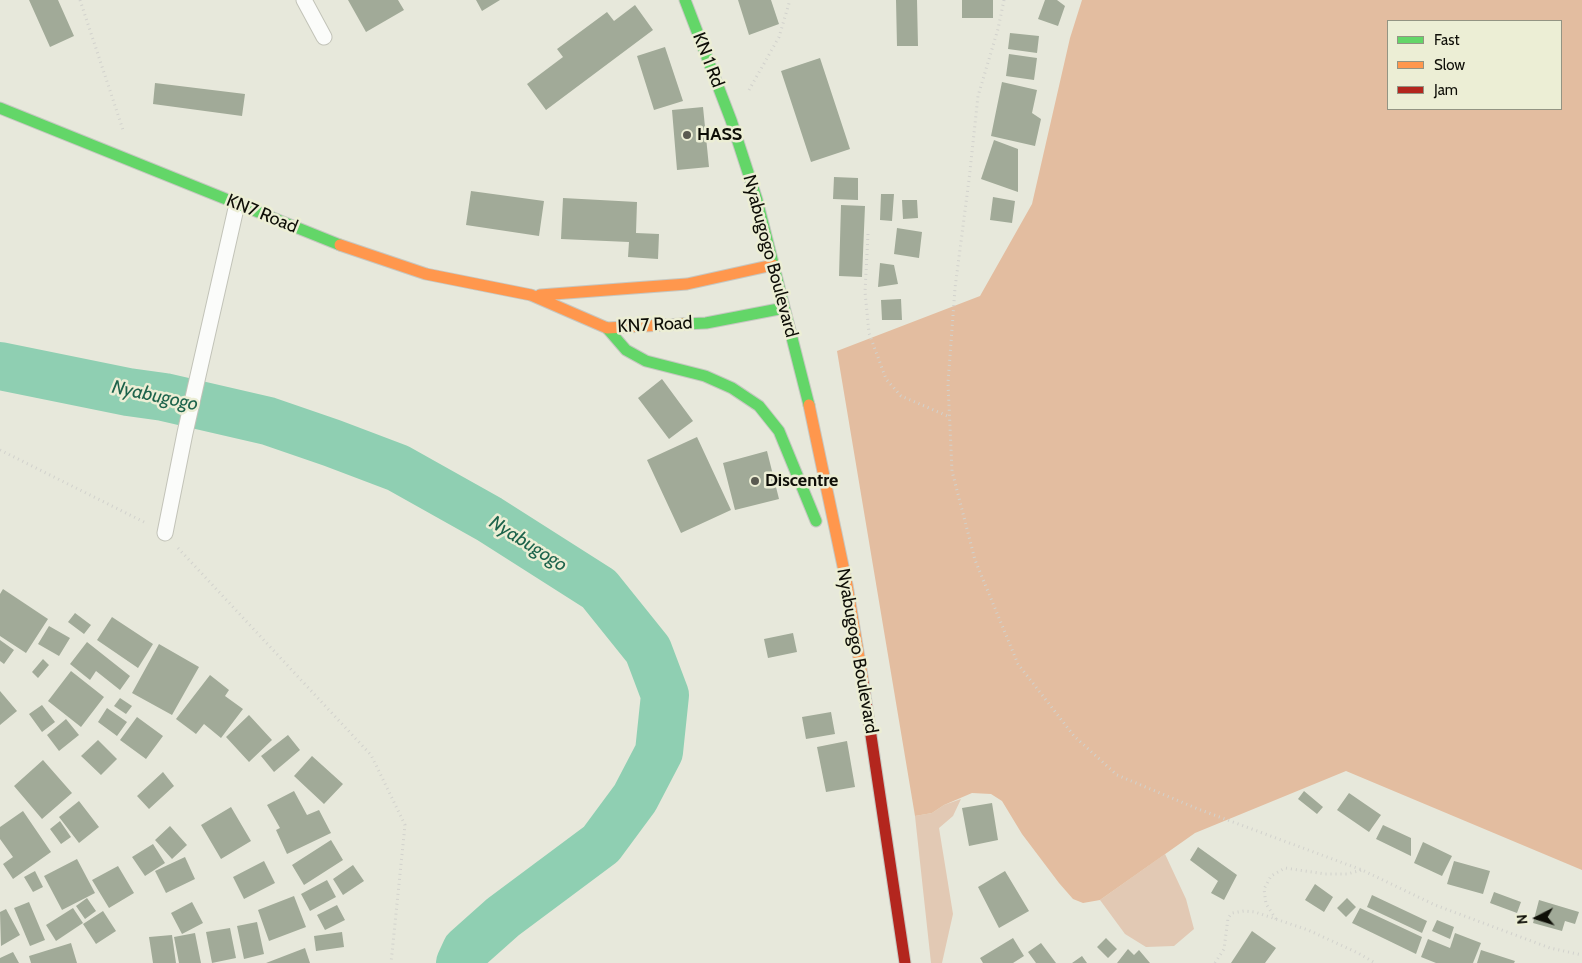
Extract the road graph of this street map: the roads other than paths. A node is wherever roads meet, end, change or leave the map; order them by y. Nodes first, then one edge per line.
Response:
1 (304, 0) edge
2 (684, 0) edge
3 (324, 37) dead end
4 (0, 108) edge
5 (731, 120) joint
6 (237, 204) junction
7 (774, 264) junction
8 (531, 295) junction
9 (784, 308) junction
10 (607, 328) junction
11 (802, 457) dead end
12 (165, 533) road end
13 (838, 596) dead end
14 (874, 748) junction
15 (905, 963) edge

1 - 3 lane
2 - 5 main road, KN 1 Rd
4 - 6 main road, KN7 Road
5 - 7 main road, Nyabugogo Boulevard
6 - 8 main road, KN7 Road
6 - 12 lane
7 - 8 main road, KN7 Road
7 - 9 main road, Nyabugogo Boulevard
8 - 10 main road, KN7 Road
9 - 10 main road, KN7 Road
9 - 14 main road, Nyabugogo Boulevard
10 - 11 main road
13 - 14 main road, Nyabugogo Boulevard
14 - 15 main road

